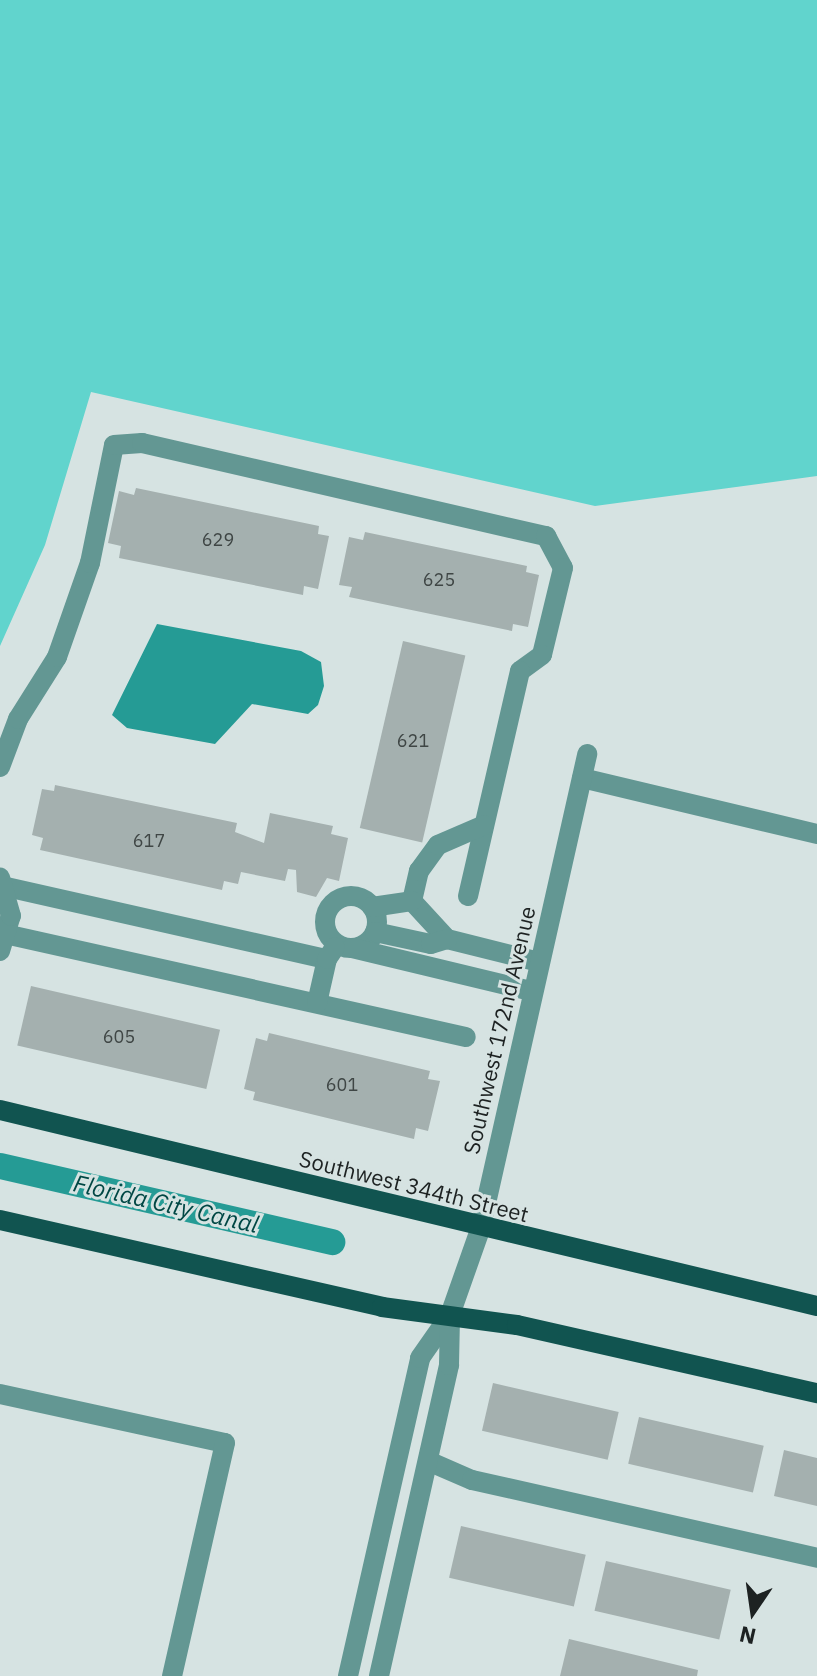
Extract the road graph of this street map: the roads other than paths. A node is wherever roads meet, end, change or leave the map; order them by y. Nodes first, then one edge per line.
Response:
1 (587, 754) dead end
2 (0, 767) edge
3 (582, 778) junction
4 (484, 825) junction
5 (817, 834) edge
6 (1, 882) edge
7 (468, 896) dead end
8 (412, 901) junction
9 (372, 907) junction
10 (375, 932) junction
11 (437, 941) junction
12 (3, 943) edge
13 (339, 951) junction
14 (539, 962) junction
15 (422, 965) junction
16 (531, 991) junction
17 (317, 1003) junction
18 (466, 1037) dead end
19 (0, 1110) edge
20 (0, 1220) edge
21 (480, 1230) junction
22 (817, 1306) edge
23 (450, 1315) junction
24 (817, 1393) edge
25 (0, 1394) edge
26 (428, 1461) junction
27 (817, 1558) edge
28 (172, 1676) edge
29 (348, 1676) edge
30 (379, 1676) edge

1 - 3 street, Southwest 172nd Avenue
2 - 4 street
3 - 5 street
3 - 14 street, Southwest 172nd Avenue
4 - 7 street
4 - 8 street
6 - 12 street
6 - 13 street
8 - 9 street
8 - 11 street
9 - 10 street
9 - 13 street
10 - 11 street
10 - 13 street
11 - 14 street
11 - 15 street
12 - 17 street
13 - 15 street
13 - 17 street
14 - 16 street, Southwest 172nd Avenue
15 - 16 street
16 - 21 street, Southwest 172nd Avenue
17 - 18 street
19 - 21 main road, Southwest 344th Street
20 - 23 main road
21 - 22 main road, Southwest 344th Street
21 - 23 street, Southwest 172nd Avenue
23 - 24 main road
23 - 26 street, Southwest 172nd Avenue
23 - 29 street, Southwest 172nd Avenue
25 - 28 street
26 - 27 street
26 - 30 street, Southwest 172nd Avenue

